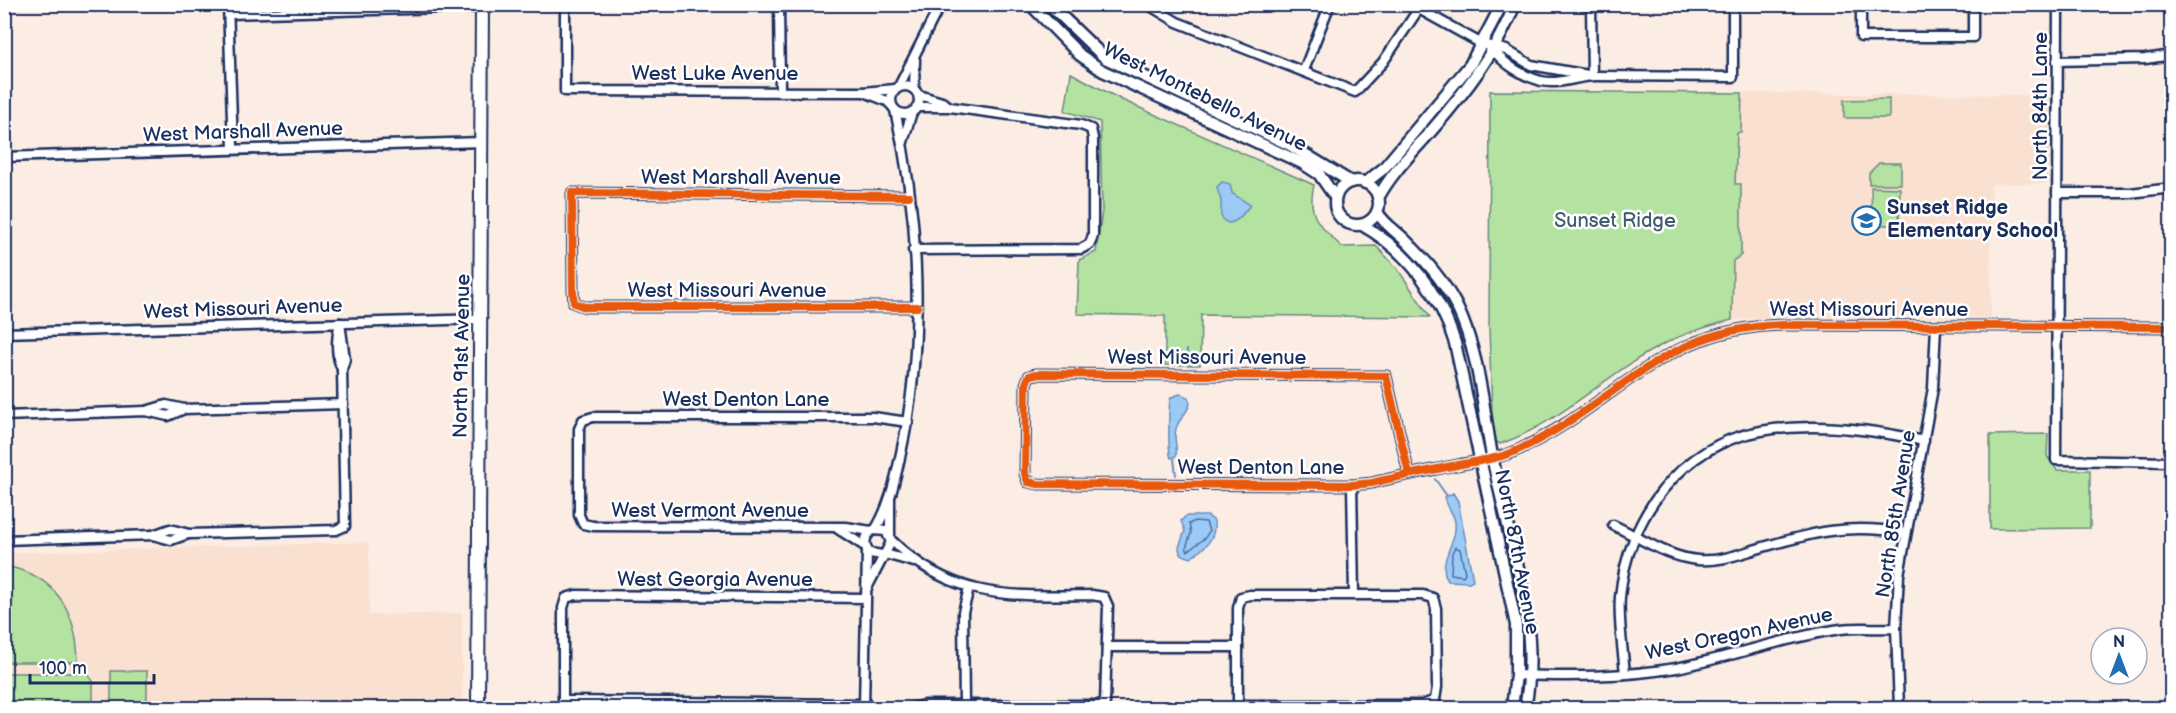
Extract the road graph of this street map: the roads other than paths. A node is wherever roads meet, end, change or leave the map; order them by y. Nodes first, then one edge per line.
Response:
1 (228, 4) edge
2 (565, 4) edge
3 (779, 4) edge
4 (944, 4) edge
5 (1030, 4) edge
6 (1049, 4) edge
7 (1147, 4) edge
8 (1330, 4) edge
9 (1502, 4) edge
10 (1515, 4) edge
11 (1592, 4) edge
12 (1733, 4) edge
13 (1861, 4) edge
14 (1973, 4) edge
15 (2058, 4) edge
16 (482, 6) edge
17 (387, 7) edge
18 (1421, 7) edge
19 (229, 14) junction
20 (1488, 46) junction
21 (2172, 55) edge
22 (915, 60) junction
23 (2057, 61) junction
24 (1550, 69) junction
25 (1304, 70) junction
26 (1592, 76) junction
27 (1548, 81) junction
28 (897, 88) junction
29 (780, 90) junction
30 (916, 91) junction
31 (864, 92) junction
32 (950, 107) junction
33 (894, 108) junction
34 (915, 110) junction
35 (482, 142) junction
36 (903, 142) junction
37 (233, 148) junction
38 (4, 157) edge
39 (1351, 182) junction
40 (1365, 183) junction
41 (2172, 188) edge
42 (2057, 192) junction
43 (909, 196) junction
44 (1335, 197) junction
45 (1378, 198) junction
46 (1377, 212) junction
47 (1362, 225) junction
48 (913, 250) junction
49 (574, 303) joint
50 (917, 307) junction
51 (482, 319) junction
52 (340, 323) junction
53 (1936, 326) junction
54 (2057, 327) junction
55 (2172, 327) edge
56 (4, 333) edge
57 (343, 404) junction
58 (4, 416) edge
59 (908, 422) junction
60 (1924, 441) junction
61 (1493, 458) junction
62 (1480, 461) junction
63 (2172, 462) edge
64 (1409, 474) junction
65 (1028, 482) joint
66 (1352, 485) junction
67 (890, 499) junction
68 (583, 524) joint
69 (1613, 525) dead end
70 (838, 529) junction
71 (873, 530) junction
72 (1905, 533) junction
73 (1634, 535) junction
74 (890, 538) junction
75 (4, 540) edge
76 (866, 549) junction
77 (884, 554) junction
78 (914, 562) junction
79 (867, 588) junction
80 (969, 588) junction
81 (1354, 594) junction
82 (865, 598) junction
83 (1896, 628) junction
84 (1107, 647) junction
85 (1238, 647) junction
86 (1625, 674) junction
87 (1516, 675) junction
88 (1528, 675) junction
89 (563, 705) edge
90 (964, 705) junction
91 (864, 706) edge
92 (1238, 707) edge
93 (478, 708) edge
94 (912, 708) edge
95 (1512, 708) edge
96 (1525, 708) edge
97 (1899, 708) edge

1 - 19 street
2 - 29 street, West Luke Avenue
3 - 29 street
4 - 22 street
5 - 44 street, West Montebello Avenue
6 - 39 street, West Montebello Avenue
7 - 25 street
8 - 25 street
9 - 20 street
10 - 20 street
11 - 26 street
12 - 26 street
13 - 14 street
15 - 23 street, North 84th Lane
16 - 17 street
16 - 35 main road, North 91st Avenue
17 - 19 street
18 - 20 street
18 - 25 street
19 - 37 street
20 - 24 street
20 - 27 street
20 - 40 street
20 - 45 street
21 - 23 street
22 - 28 street
22 - 30 street
23 - 42 street, North 84th Lane
24 - 26 street
24 - 27 street
26 - 27 street
28 - 30 street
28 - 31 street, West Luke Avenue
28 - 33 street
29 - 31 street, West Luke Avenue
30 - 32 street
30 - 34 street
31 - 33 street, West Luke Avenue
32 - 34 street
32 - 48 street
33 - 34 street
33 - 36 street
34 - 36 street
35 - 37 street, West Marshall Avenue
35 - 51 main road, North 91st Avenue
36 - 43 street
37 - 38 street, West Marshall Avenue
39 - 40 street
39 - 44 street
40 - 45 street
41 - 42 street
42 - 54 street, North 84th Lane
43 - 48 street
43 - 49 street, West Marshall Avenue
44 - 47 street
45 - 46 street
46 - 47 street
46 - 61 street, North 87th Avenue
47 - 62 street, North 87th Avenue
48 - 50 street
49 - 50 street, West Missouri Avenue
50 - 59 street
51 - 52 street, West Missouri Avenue
51 - 93 main road, North 91st Avenue
52 - 56 street, West Missouri Avenue
52 - 57 street
53 - 54 street, West Missouri Avenue
53 - 60 street, North 85th Avenue
53 - 61 street, West Missouri Avenue
54 - 55 street, West Missouri Avenue
54 - 63 street, North 84th Lane
57 - 58 street
57 - 75 street
59 - 67 street
59 - 68 street, West Denton Lane
60 - 72 street, North 85th Avenue
60 - 73 street
61 - 62 street, West Denton Lane
61 - 88 street, North 87th Avenue
62 - 64 street, West Denton Lane
62 - 87 street, North 87th Avenue
64 - 65 street, West Missouri Avenue
64 - 66 street, West Denton Lane
65 - 66 street, West Denton Lane
66 - 81 street
67 - 71 street
67 - 74 street
68 - 70 street, West Vermont Avenue
69 - 73 street
70 - 71 street, West Vermont Avenue
70 - 76 street
71 - 74 street
71 - 76 street
72 - 73 street
72 - 83 street, North 85th Avenue
73 - 86 street
74 - 77 street
74 - 78 street
76 - 77 street
76 - 79 street
77 - 78 street
77 - 79 street
78 - 80 street
79 - 82 street
80 - 84 street
80 - 90 street
81 - 85 street
81 - 92 street
82 - 89 street, West Georgia Avenue
82 - 91 street
83 - 86 street, West Oregon Avenue
83 - 97 street, North 85th Avenue
84 - 85 street
84 - 90 street
85 - 92 street
86 - 88 street, West Oregon Avenue
87 - 88 street, West Oregon Avenue
87 - 95 street, North 87th Avenue
88 - 96 street, North 87th Avenue
89 - 91 street
90 - 94 street

